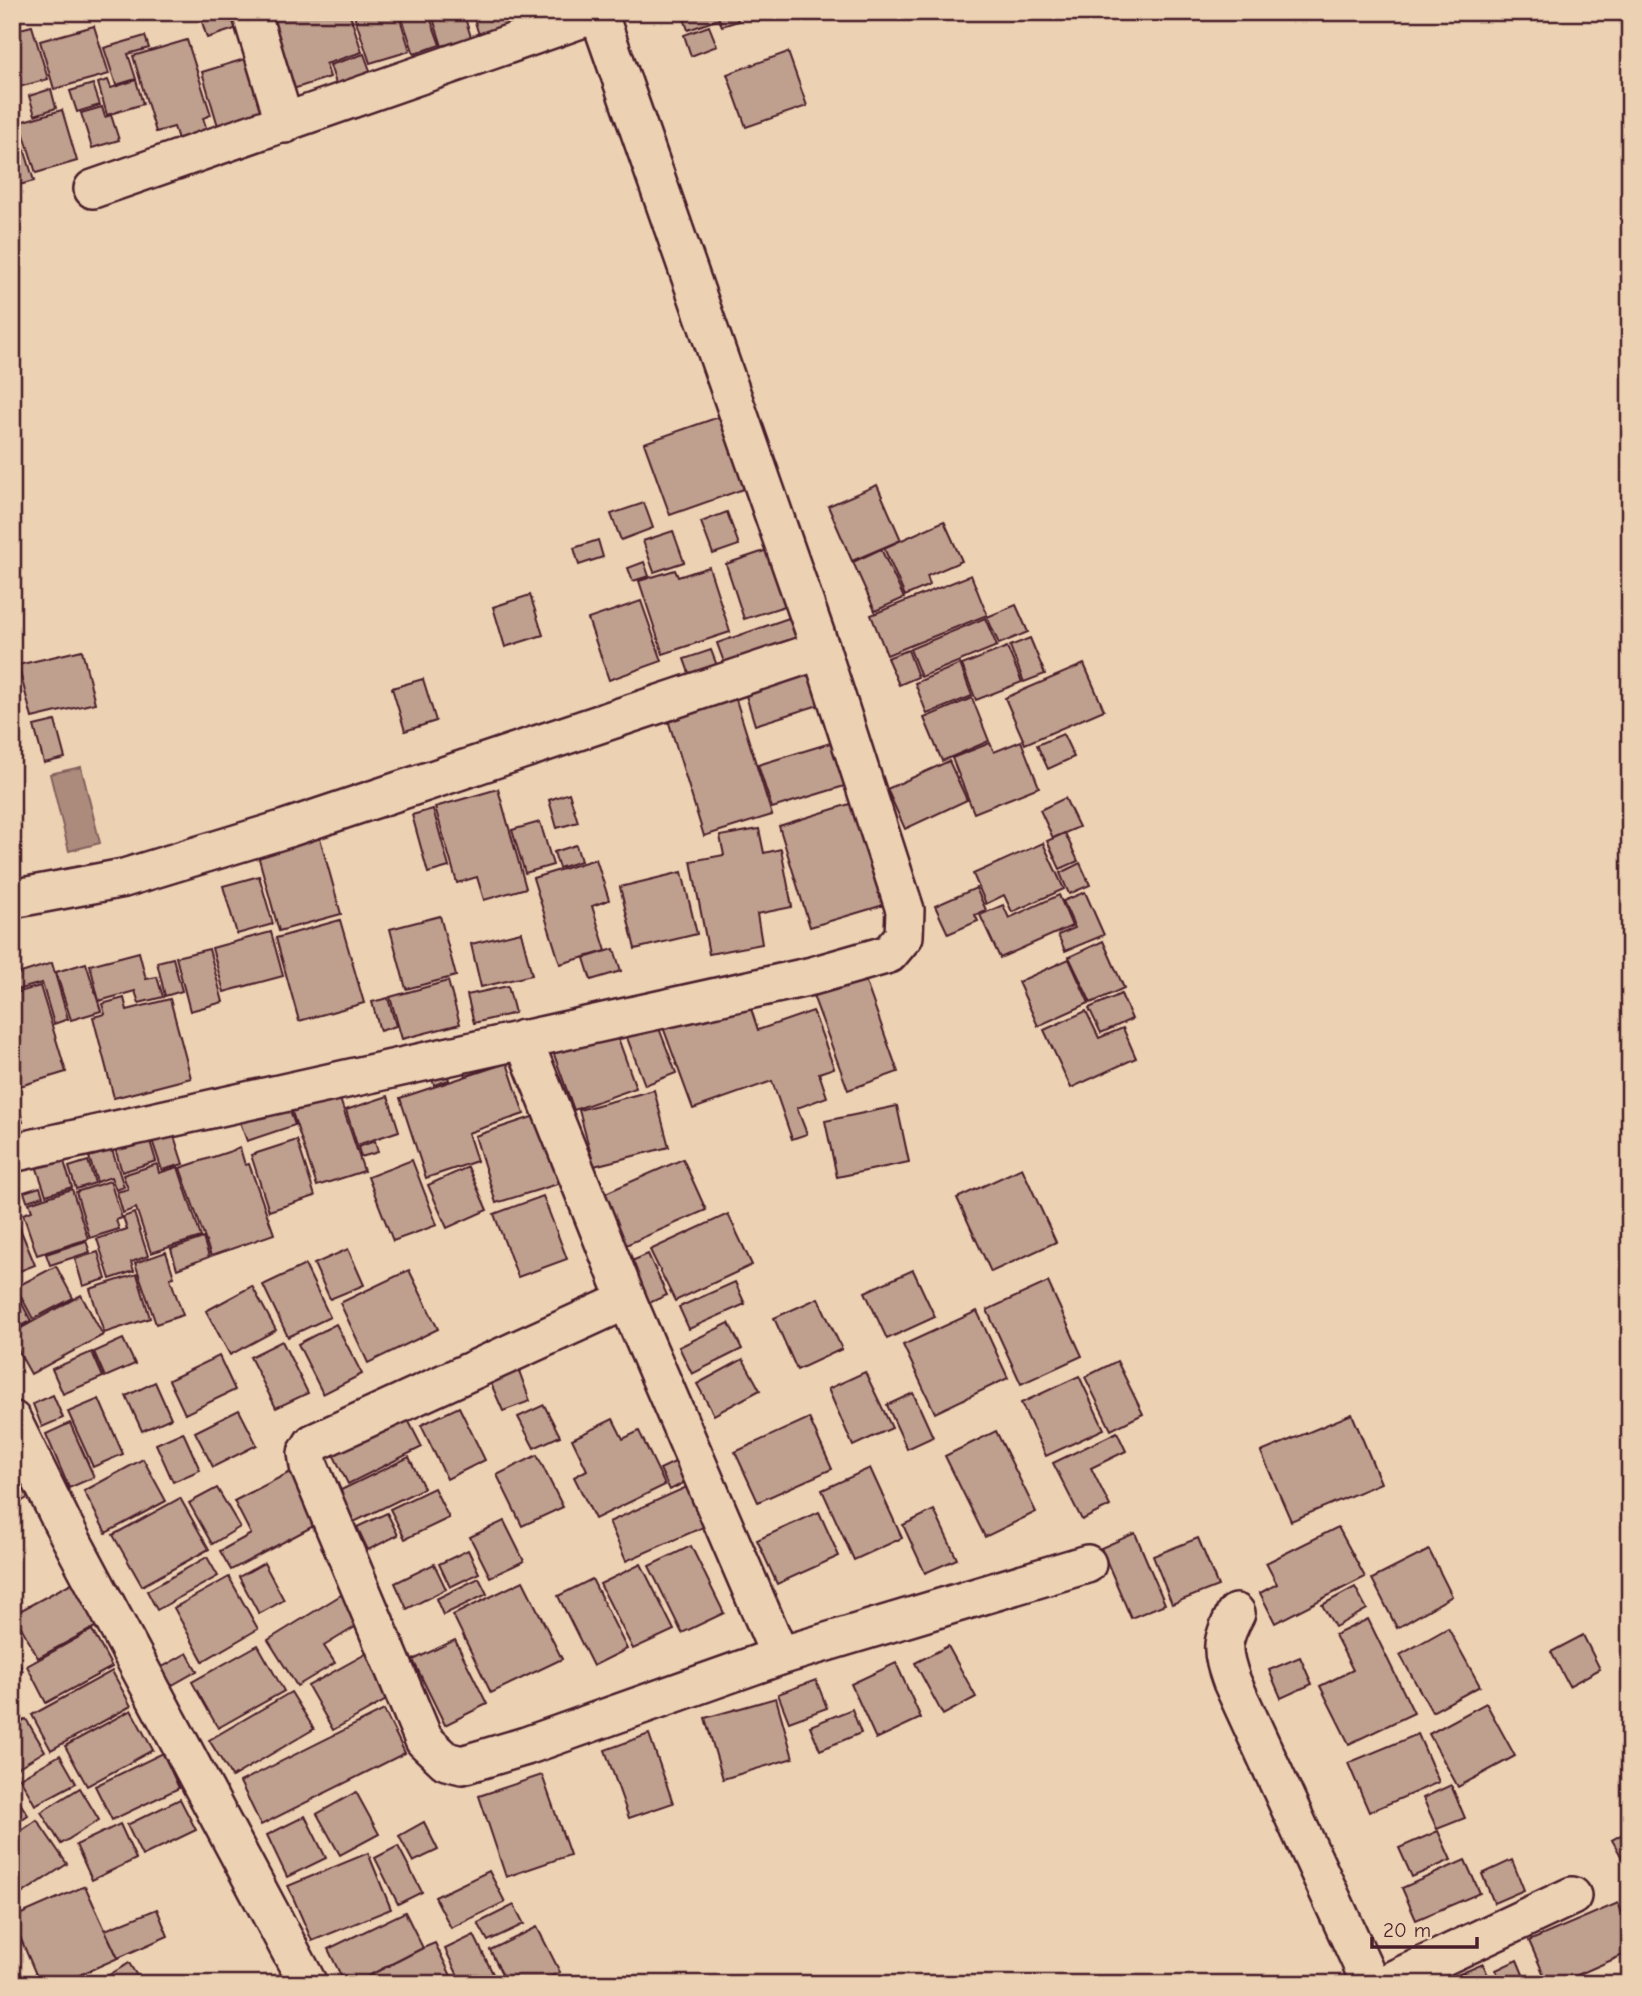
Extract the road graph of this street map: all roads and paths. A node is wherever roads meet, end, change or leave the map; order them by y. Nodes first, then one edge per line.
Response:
1 (251, 12) edge
2 (598, 12) edge
3 (285, 124) junction
4 (93, 189) dead end
5 (821, 650) junction
6 (12, 899) edge
7 (523, 1039) junction
8 (12, 1153) edge
9 (626, 1300) junction
10 (12, 1420) edge
11 (1087, 1564) dead end
12 (1236, 1613) dead end
13 (780, 1656) junction
14 (1572, 1896) dead end
15 (308, 1984) edge
16 (1371, 1984) edge
17 (1384, 1984) edge

1 - 3 street
2 - 3 street
2 - 5 street
3 - 4 street
5 - 6 street
5 - 7 street
7 - 8 street
7 - 9 street
9 - 13 street
9 - 13 street
10 - 15 street
11 - 13 street
12 - 16 street
14 - 17 street

